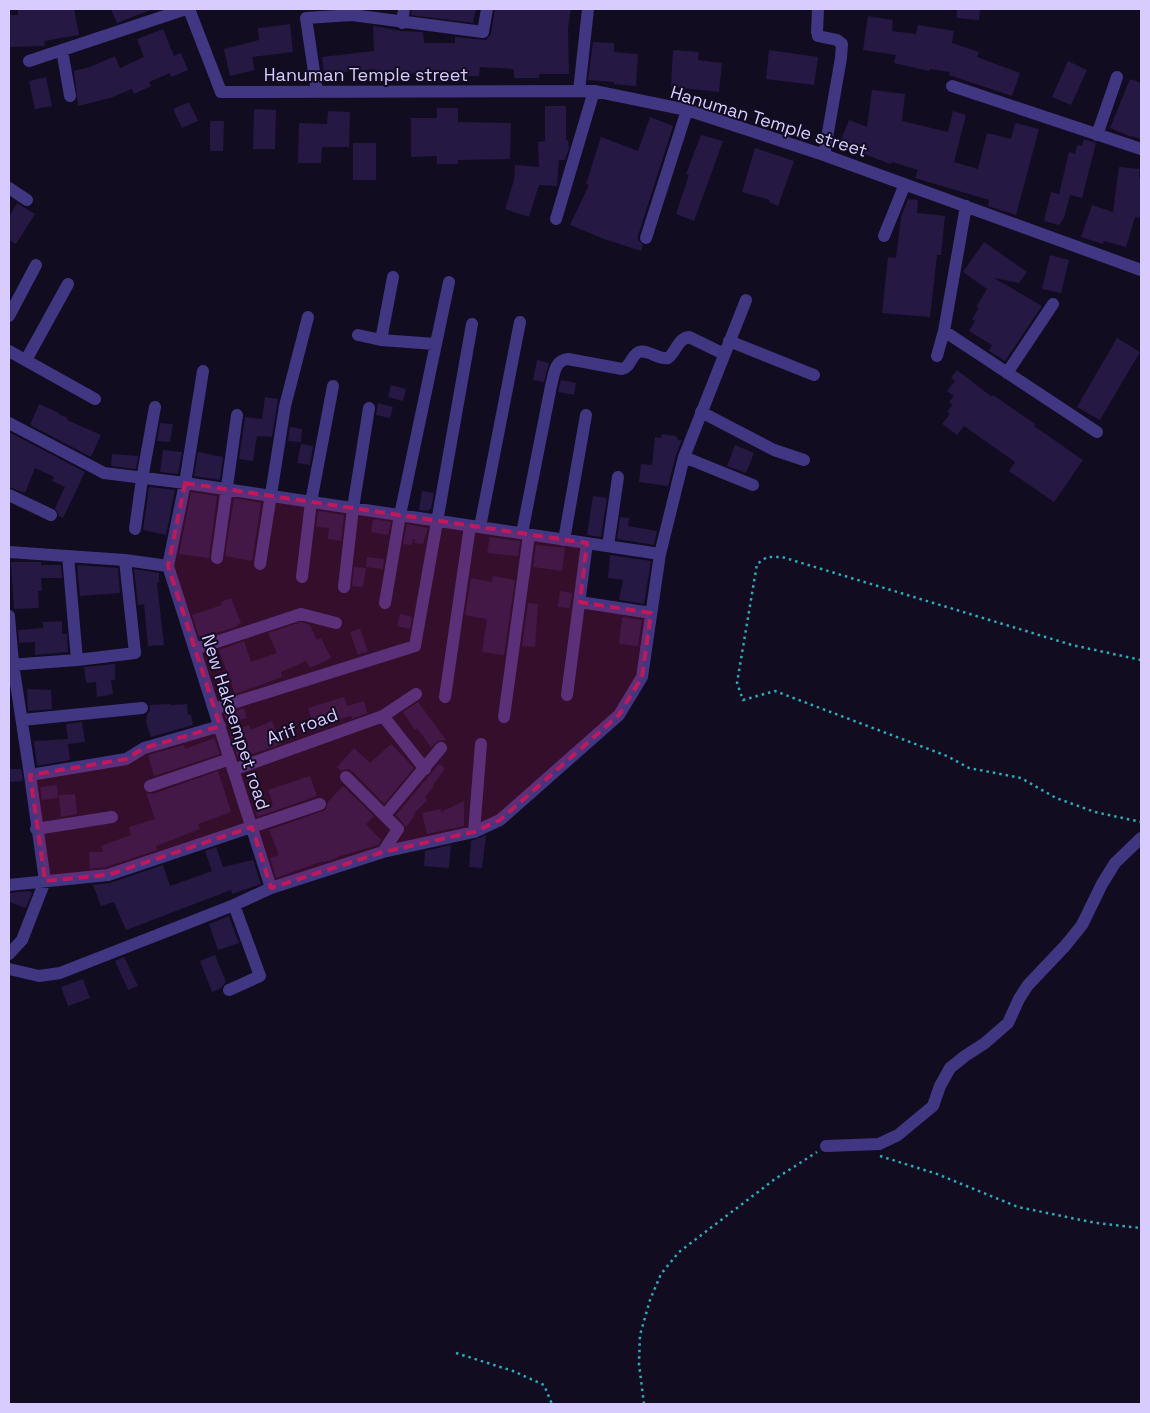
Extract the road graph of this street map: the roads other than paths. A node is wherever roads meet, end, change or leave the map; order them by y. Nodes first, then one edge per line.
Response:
1 (188, 9) edge
2 (404, 9) edge
3 (487, 9) edge
4 (588, 9) edge
5 (818, 9) edge
6 (352, 12) edge
7 (402, 23) junction
8 (62, 50) junction
9 (29, 61) dead end
10 (1117, 77) dead end
11 (952, 86) dead end
12 (579, 91) junction
13 (594, 91) junction
14 (317, 92) junction
15 (70, 96) dead end
16 (687, 110) junction
17 (1097, 135) junction
18 (1141, 149) edge
19 (824, 155) junction
20 (905, 184) junction
21 (9, 188) edge
22 (27, 200) dead end
23 (966, 206) junction
24 (556, 219) dead end
25 (884, 236) dead end
26 (646, 238) dead end
27 (36, 265) dead end
28 (1141, 270) edge
29 (393, 277) dead end
30 (449, 282) dead end
31 (68, 284) dead end
32 (746, 300) dead end
33 (1054, 304) dead end
34 (9, 316) edge
35 (308, 317) dead end
36 (520, 322) dead end
37 (472, 324) dead end
38 (944, 331) junction
39 (358, 334) dead end
40 (381, 340) junction
41 (729, 341) junction
42 (435, 344) junction
43 (9, 351) edge
44 (724, 354) junction
45 (937, 356) dead end
46 (26, 360) junction
47 (202, 371) dead end
48 (1007, 373) junction
49 (814, 375) dead end
50 (332, 386) dead end
51 (95, 399) dead end
52 (155, 406) dead end
53 (370, 408) dead end
54 (701, 412) junction
55 (237, 414) dead end
56 (586, 415) dead end
57 (9, 423) edge
58 (1097, 432) dead end
59 (684, 456) junction
60 (804, 460) dead end
61 (618, 477) dead end
62 (142, 479) junction
63 (185, 483) junction
64 (753, 484) dead end
65 (228, 490) junction
66 (9, 495) edge
67 (270, 496) junction
68 (311, 502) junction
69 (353, 508) junction
70 (51, 515) dead end
71 (400, 515) junction
72 (438, 521) junction
73 (475, 526) junction
74 (135, 529) dead end
75 (525, 534) junction
76 (564, 540) junction
77 (587, 543) junction
78 (608, 546) junction
79 (9, 552) edge
80 (660, 554) junction
81 (68, 556) junction
82 (170, 558) junction
83 (217, 558) dead end
84 (125, 560) junction
85 (260, 564) dead end
86 (302, 577) dead end
87 (344, 587) dead end
88 (580, 602) junction
89 (385, 603) dead end
90 (651, 613) junction
91 (9, 616) edge
92 (336, 623) dead end
93 (195, 649) junction
94 (77, 660) junction
95 (11, 664) edge
96 (416, 694) dead end
97 (567, 695) dead end
98 (445, 697) dead end
99 (142, 708) dead end
100 (214, 709) junction
101 (383, 716) junction
102 (504, 717) dead end
103 (22, 720) junction
104 (220, 726) junction
105 (482, 744) dead end
106 (441, 748) dead end
107 (232, 764) junction
108 (425, 769) junction
109 (30, 775) junction
110 (346, 778) dead end
111 (150, 786) dead end
112 (320, 804) dead end
113 (386, 815) junction
114 (112, 817) dead end
115 (36, 828) junction
116 (252, 828) junction
117 (474, 832) junction
118 (1141, 838) edge
119 (383, 852) junction
120 (44, 881) junction
121 (9, 885) edge
122 (271, 888) junction
123 (234, 905) junction
124 (9, 954) edge
125 (9, 969) edge
126 (229, 990) dead end
127 (826, 1146) road end

1 - 8 street
1 - 14 street, Hanuman Temple street
2 - 7 street
3 - 7 street
4 - 12 street
5 - 19 street
6 - 7 street
6 - 14 street
8 - 9 street
8 - 15 street
10 - 17 street
11 - 17 street
12 - 13 street, Hanuman Temple street
12 - 14 street, Hanuman Temple street
13 - 16 street, Hanuman Temple street
13 - 24 street
16 - 19 street, Hanuman Temple street
16 - 26 street
17 - 18 street
19 - 20 street, Hanuman Temple street
20 - 23 street, Hanuman Temple street
20 - 25 street
21 - 22 street
23 - 28 street, Hanuman Temple street
23 - 38 street
27 - 34 street
29 - 40 street
30 - 42 street
31 - 46 street
32 - 41 street
33 - 48 street
35 - 67 street
36 - 73 street
37 - 72 street
38 - 45 street
38 - 48 street
39 - 40 street
40 - 42 street
41 - 44 street
41 - 49 street
42 - 71 street
43 - 46 street
44 - 54 street
44 - 75 street
46 - 51 street
47 - 63 street
48 - 58 street
50 - 68 street
52 - 62 street
53 - 69 street
54 - 59 street
54 - 60 street
55 - 65 street
56 - 76 street
57 - 62 street
59 - 64 street
59 - 80 street
61 - 78 street
62 - 63 street
62 - 74 street
63 - 65 street
63 - 82 street
65 - 67 street
65 - 83 street
66 - 70 street
67 - 68 street
67 - 85 street
68 - 69 street
68 - 86 street
69 - 71 street
69 - 87 street
71 - 72 street
71 - 89 street
72 - 73 street
72 - 100 street
73 - 75 street
73 - 98 street
75 - 76 street
75 - 102 street
76 - 77 street
77 - 78 street
77 - 88 street
78 - 80 street
79 - 81 street
80 - 90 street
81 - 84 street
81 - 94 street
82 - 84 street
82 - 93 street, New Hakeempet road
84 - 94 street
88 - 90 street
88 - 97 street
90 - 117 street
91 - 95 street
92 - 93 street
93 - 100 street, New Hakeempet road
94 - 95 street
95 - 103 street
96 - 101 street, Arif road
99 - 103 street
100 - 104 street, New Hakeempet road
101 - 107 street, Arif road
101 - 108 street
103 - 109 street
104 - 107 street, New Hakeempet road
104 - 109 street
105 - 117 street
106 - 108 street
107 - 111 street, Arif road
107 - 116 street, New Hakeempet road
108 - 113 street
109 - 115 street
110 - 113 street
112 - 116 street
113 - 119 street
114 - 115 street
115 - 120 street
116 - 120 street
116 - 122 street, New Hakeempet road
117 - 119 street
118 - 127 street
119 - 122 street
120 - 121 street
120 - 124 street
122 - 123 street
123 - 125 street
123 - 126 street

